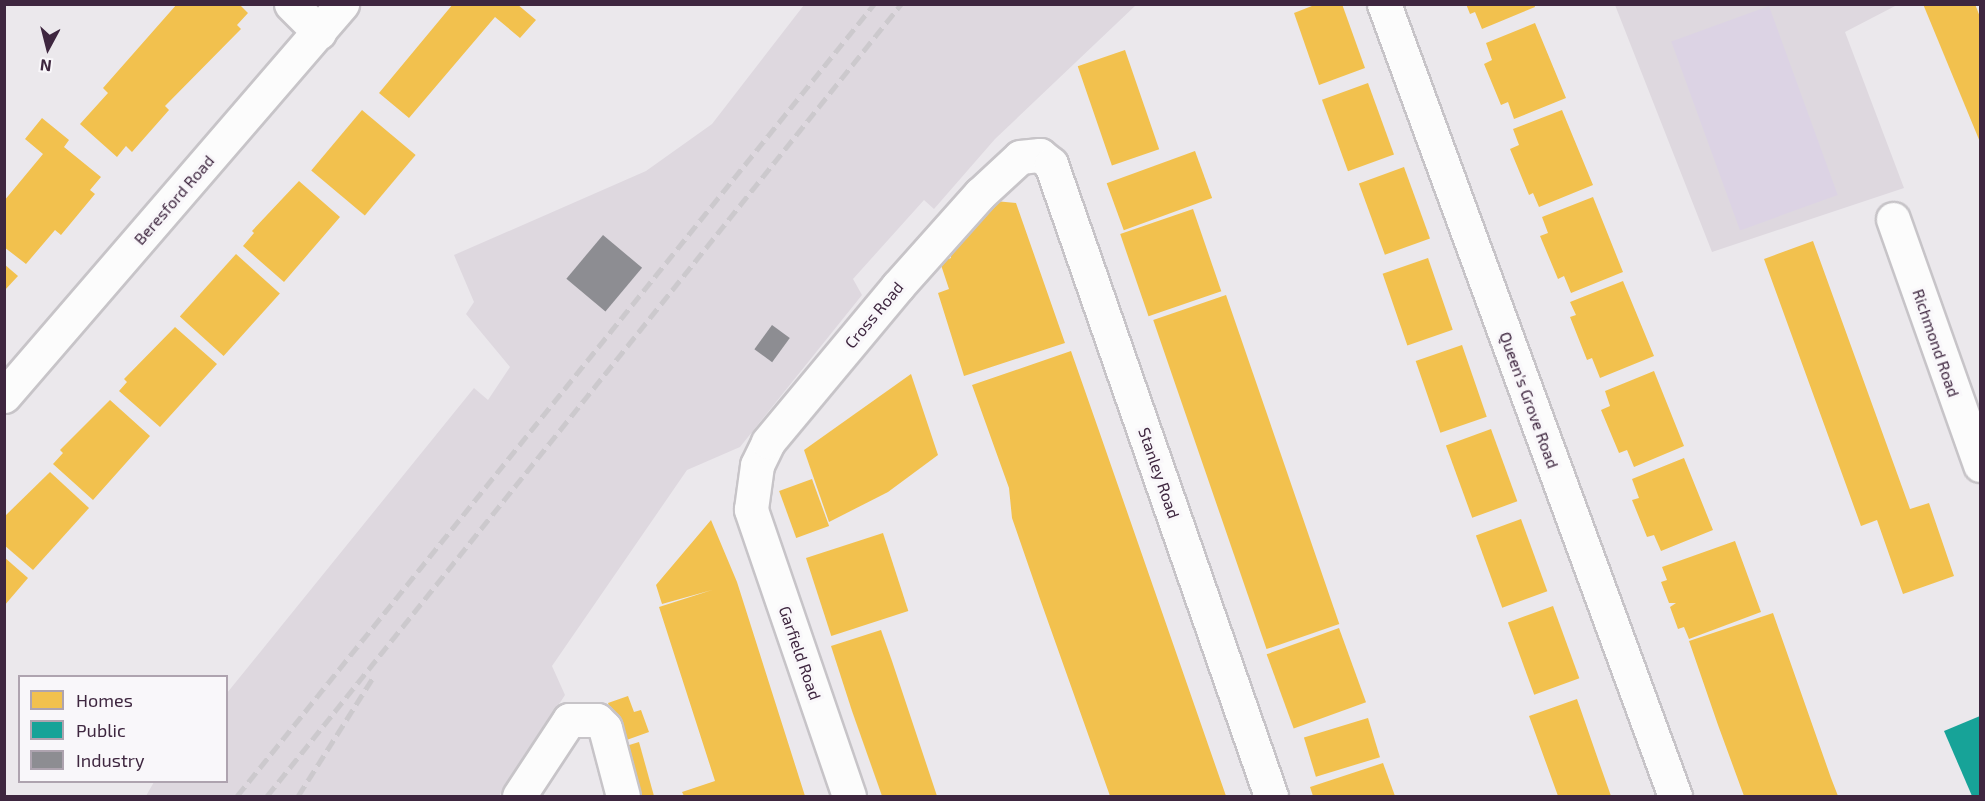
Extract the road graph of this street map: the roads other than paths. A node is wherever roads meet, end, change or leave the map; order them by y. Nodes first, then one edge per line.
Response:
1 (291, 4) edge
2 (342, 4) edge
3 (1384, 4) edge
4 (318, 32) junction
5 (1040, 155) joint
6 (1893, 219) dead end
7 (4, 396) edge
8 (1980, 465) edge
9 (751, 508) joint
10 (519, 796) edge
11 (623, 796) edge
12 (849, 796) edge
13 (1271, 796) edge
14 (1675, 796) edge

1 - 4 street
2 - 4 street, Beresford Road
3 - 14 street, Queen's Grove Road
4 - 7 street, Beresford Road
5 - 9 street, Cross Road
5 - 13 street, Stanley Road
6 - 8 street, Richmond Road
9 - 12 street, Garfield Road
10 - 11 street

